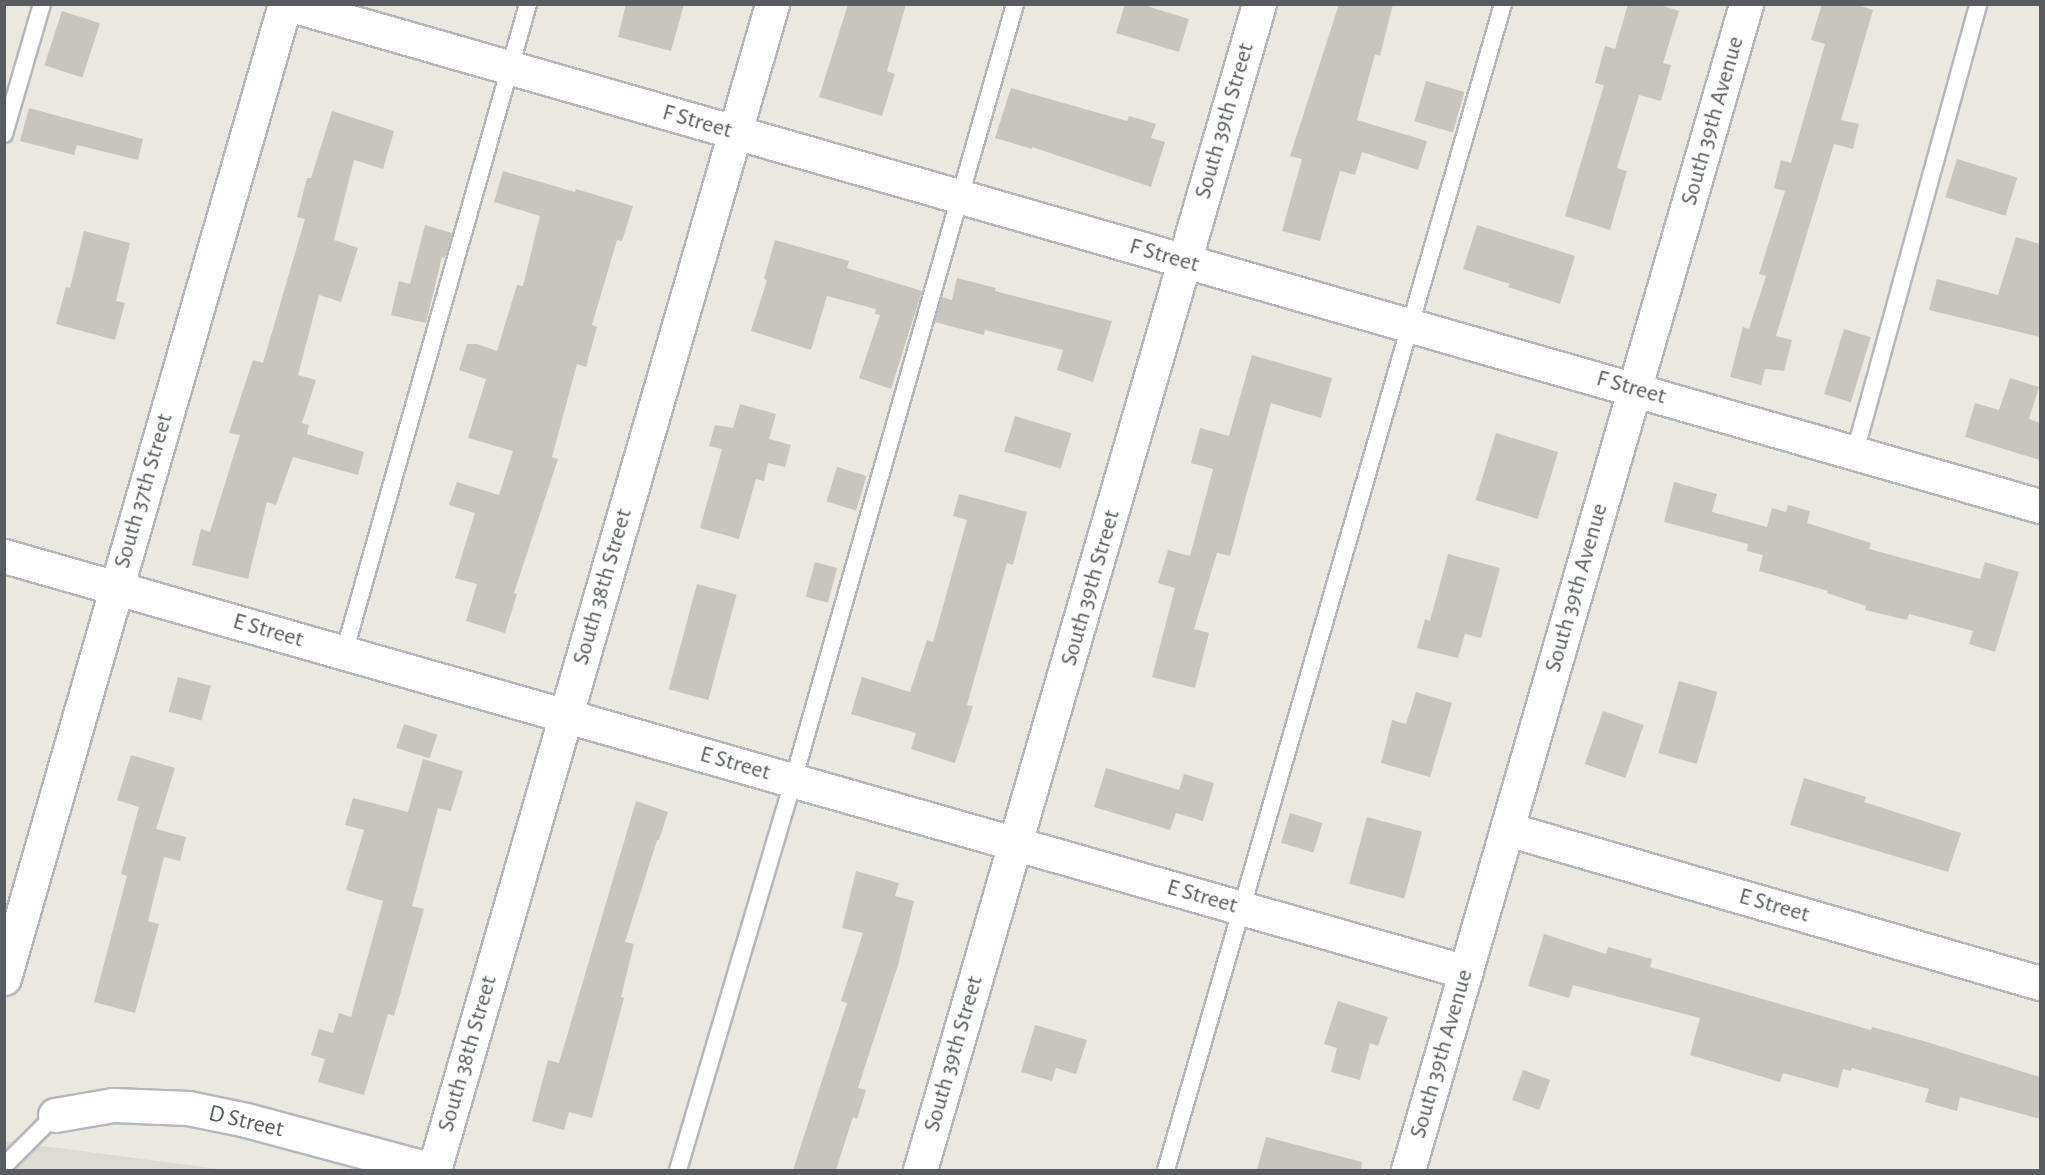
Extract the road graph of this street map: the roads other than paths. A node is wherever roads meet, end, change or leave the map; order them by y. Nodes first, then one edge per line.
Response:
1 (42, 4) edge
2 (286, 4) edge
3 (528, 4) edge
4 (772, 4) edge
5 (1015, 4) edge
6 (1259, 4) edge
7 (1503, 4) edge
8 (1746, 4) edge
9 (1978, 4) edge
10 (509, 68) junction
11 (734, 133) junction
12 (4, 134) edge
13 (960, 197) junction
14 (1185, 262) junction
15 (1410, 324) junction
16 (1635, 389) junction
17 (1855, 452) junction
18 (2040, 506) edge
19 (4, 556) edge
20 (116, 588) junction
21 (344, 653) junction
22 (566, 715) junction
23 (793, 781) junction
24 (1507, 829) junction
25 (1016, 845) junction
26 (1242, 908) junction
27 (1466, 972) junction
28 (4, 978) edge
29 (2040, 983) edge
30 (56, 1115) joint
31 (4, 1166) edge
32 (434, 1170) edge
33 (678, 1170) edge
34 (920, 1170) edge
35 (1166, 1170) edge
36 (1408, 1170) edge

1 - 12 lane
2 - 10 street, F Street
2 - 20 street, South 37th Street
3 - 10 lane
4 - 11 street, South 38th Street
5 - 13 lane
6 - 14 street, South 39th Street
7 - 15 lane
8 - 16 street, South 39th Avenue
9 - 17 lane
10 - 11 street, F Street
10 - 21 lane
11 - 13 street, F Street
11 - 22 street, South 38th Street
13 - 14 street, F Street
13 - 23 lane
14 - 15 street, F Street
14 - 25 street, South 39th Street
15 - 16 street, F Street
15 - 26 lane
16 - 17 street, F Street
16 - 24 street, South 39th Avenue
17 - 18 street, F Street
19 - 20 street, E Street
20 - 21 street, E Street
20 - 28 street, South 37th Street
21 - 22 street, E Street
22 - 23 street, E Street
22 - 32 street, South 38th Street
23 - 25 street, E Street
23 - 33 lane
24 - 27 street, South 39th Avenue
24 - 29 street, E Street
25 - 26 street, E Street
25 - 34 street, South 39th Street
26 - 27 street, E Street
26 - 35 lane
27 - 36 street, South 39th Avenue
30 - 31 lane
30 - 32 street, D Street

